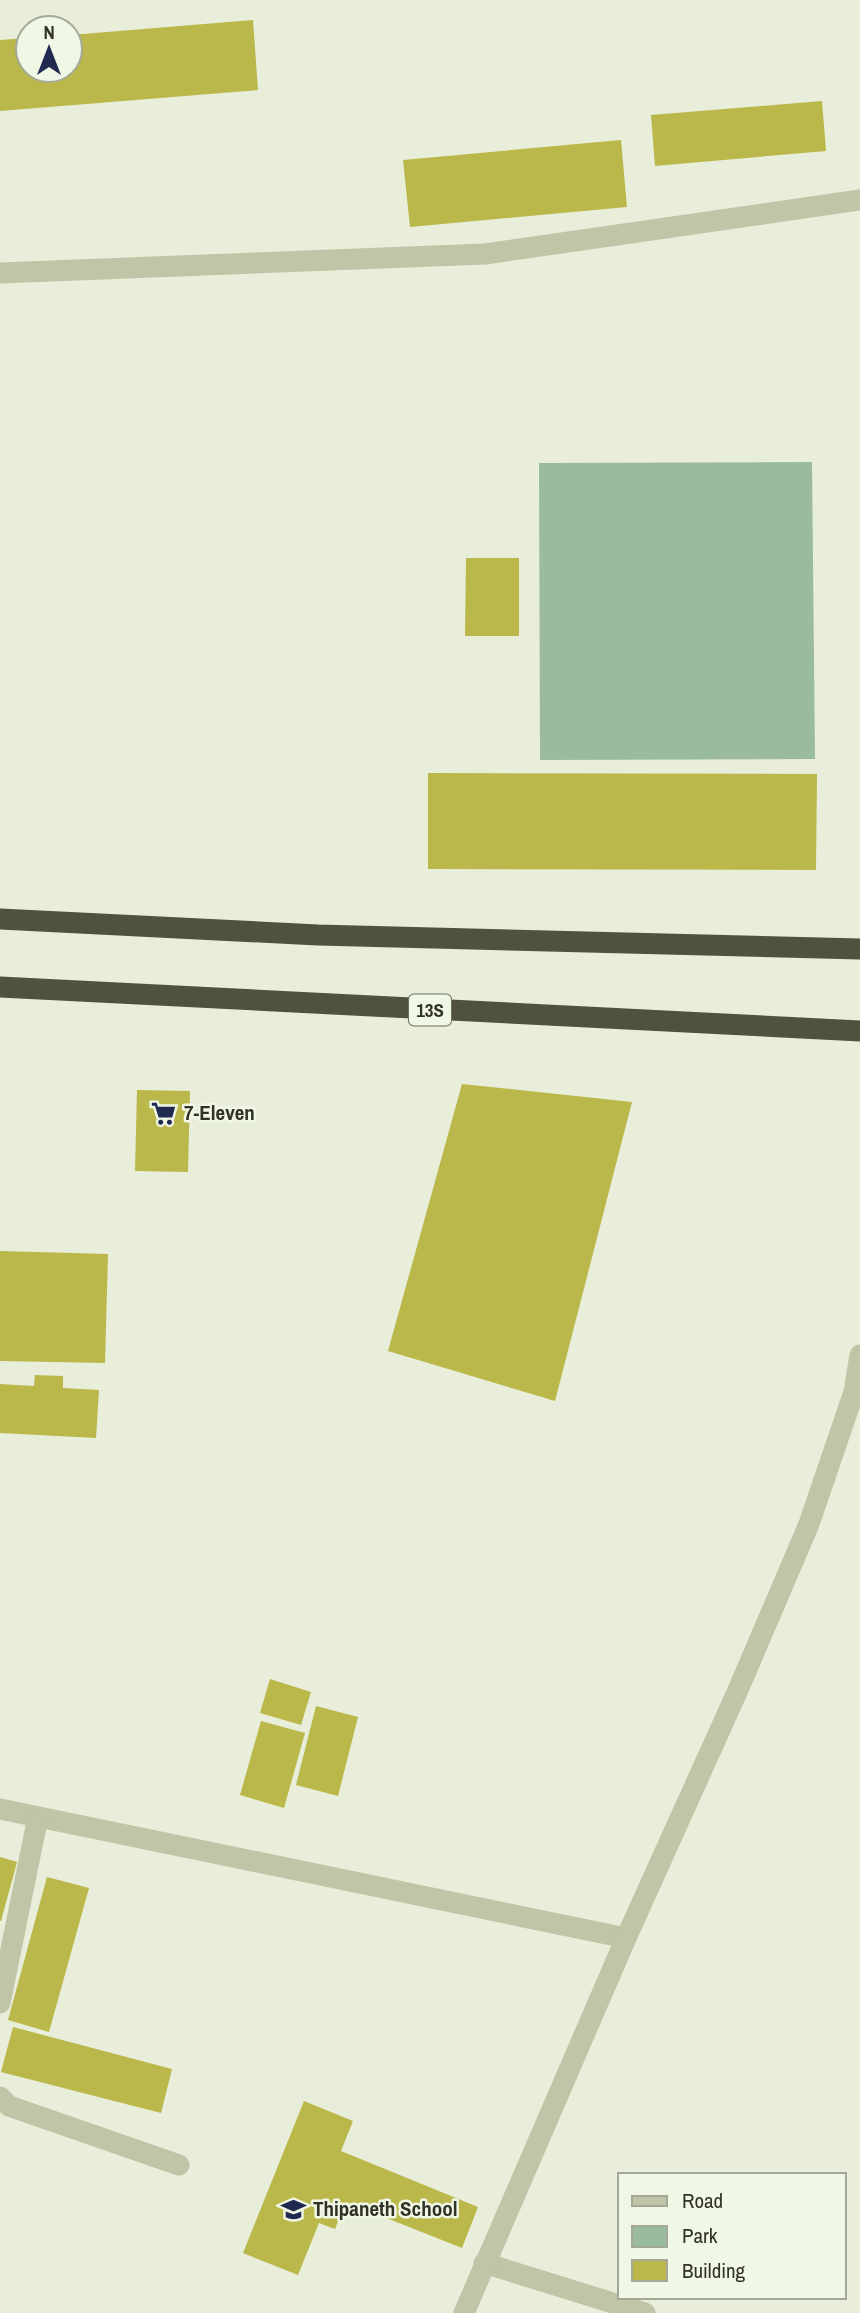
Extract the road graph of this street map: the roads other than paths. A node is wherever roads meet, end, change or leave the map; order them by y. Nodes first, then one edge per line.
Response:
1 (860, 200) edge
2 (0, 273) edge
3 (0, 919) edge
4 (860, 949) edge
5 (0, 987) edge
6 (860, 1031) edge
7 (860, 1354) edge
8 (857, 1392) edge
9 (0, 1809) edge
10 (38, 1817) junction
11 (626, 1938) junction
12 (0, 2003) edge
13 (0, 2097) edge
14 (179, 2165) dead end
15 (484, 2263) junction
16 (464, 2313) edge
17 (645, 2313) edge

1 - 2 street
3 - 4 highway
5 - 6 highway, 13S
7 - 8 street
8 - 11 street
9 - 10 street
10 - 11 street
10 - 12 street
11 - 15 street
13 - 14 street
15 - 16 street
15 - 17 street

